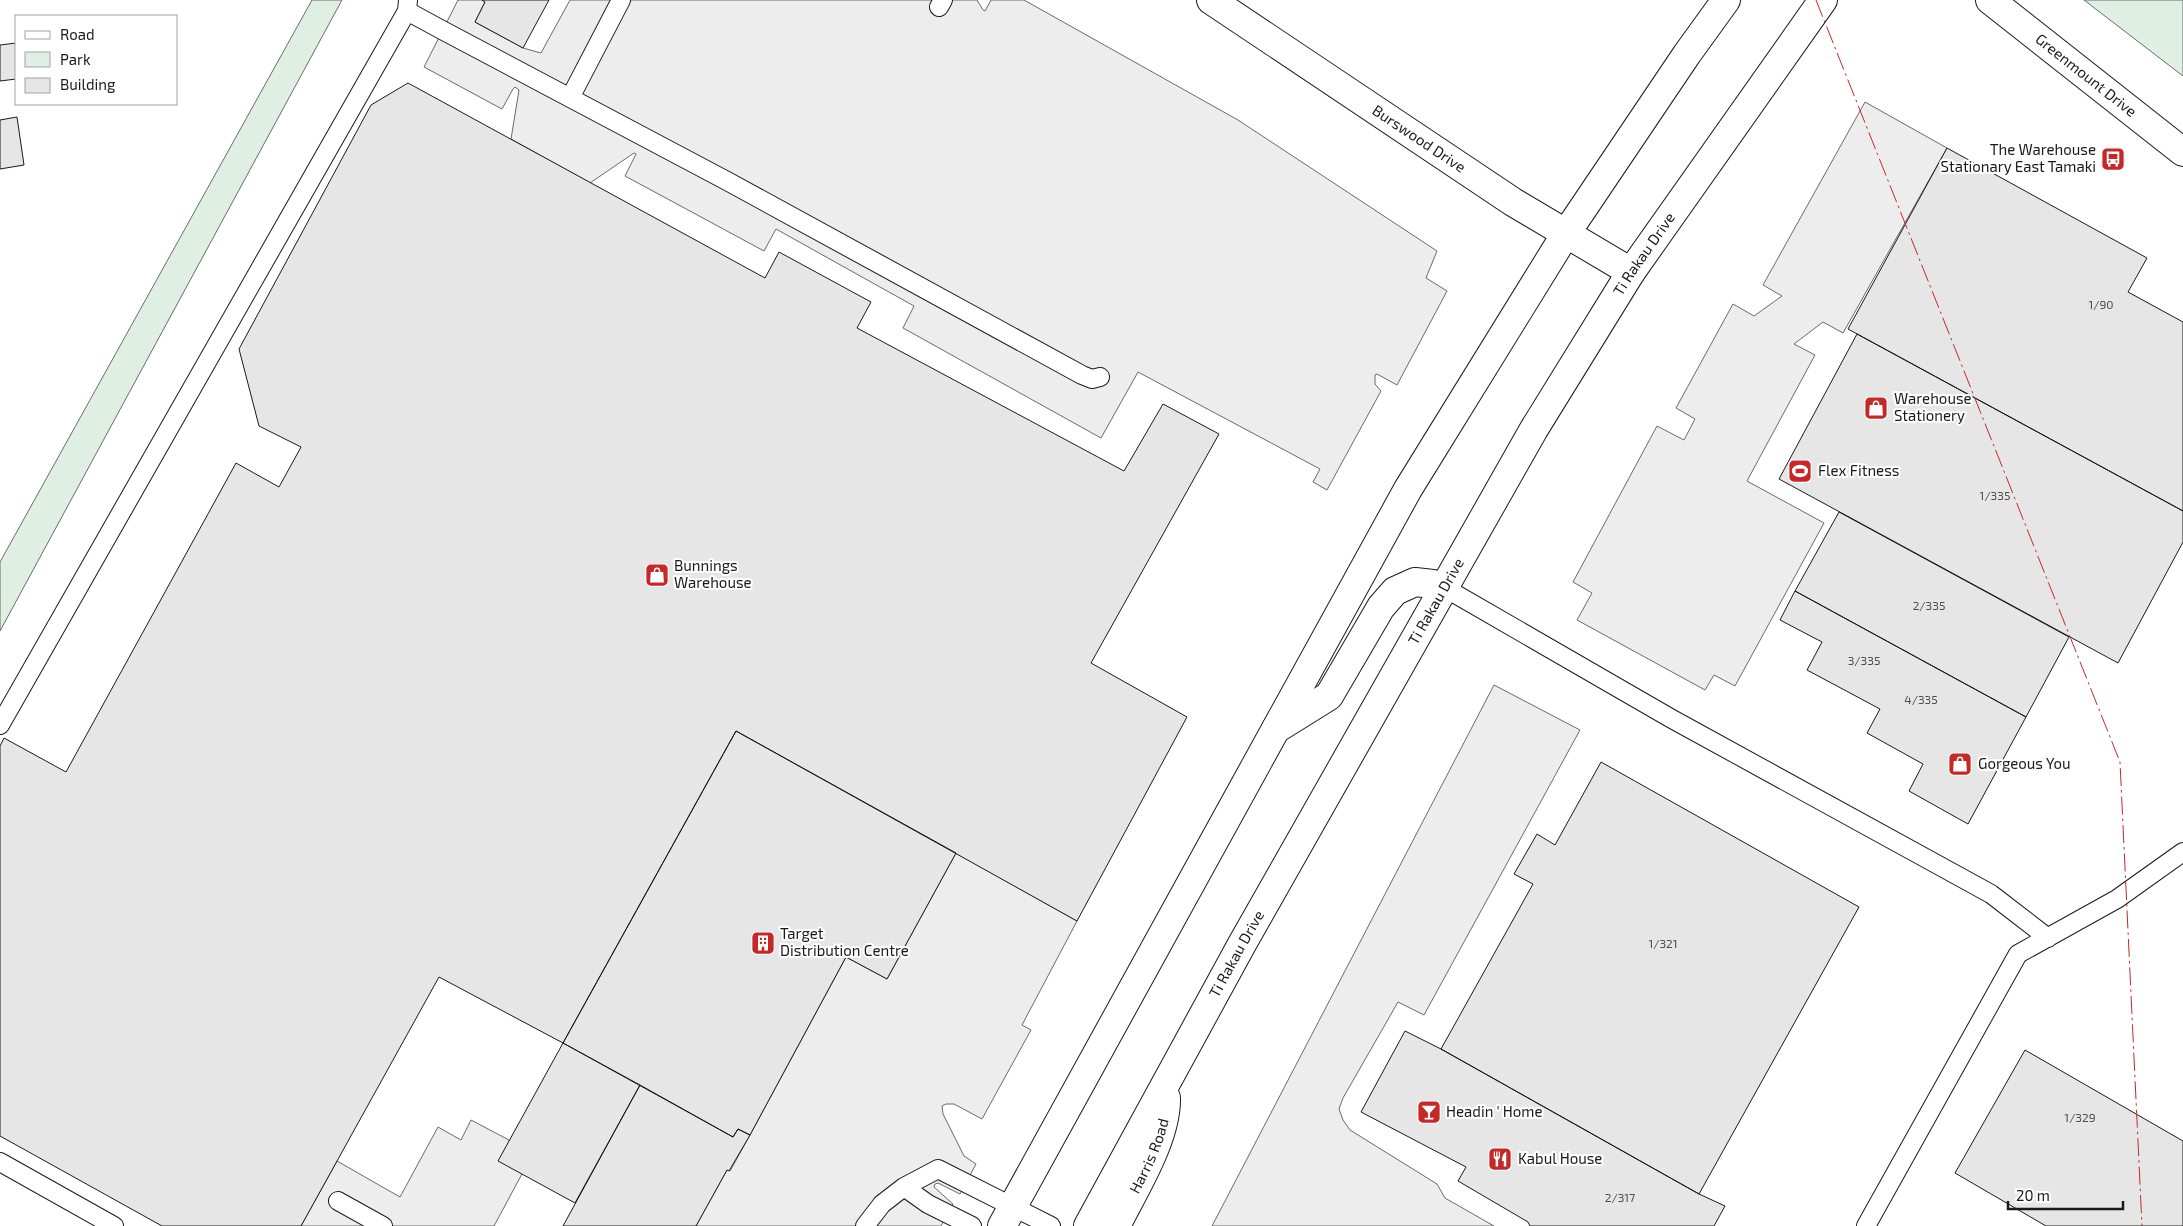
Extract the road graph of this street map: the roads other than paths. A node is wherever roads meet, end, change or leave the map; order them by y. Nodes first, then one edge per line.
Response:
1 (621, 0) edge
2 (1211, 0) edge
3 (1726, 0) edge
4 (1822, 0) edge
5 (1990, 0) edge
6 (407, 6) edge
7 (570, 98) junction
8 (2183, 152) edge
9 (1565, 235) junction
10 (1631, 272) junction
11 (1100, 377) dead end
12 (1445, 588) junction
13 (0, 725) edge
14 (1274, 730) junction
15 (2183, 852) edge
16 (2048, 938) junction
17 (1166, 1081) junction
18 (0, 1162) edge
19 (904, 1187) junction
20 (338, 1201) dead end
21 (1007, 1216) edge
22 (114, 1226) edge
23 (382, 1226) edge
24 (865, 1226) edge
25 (972, 1226) edge
26 (1051, 1226) edge
27 (1088, 1226) edge
28 (1116, 1226) edge
29 (1866, 1226) edge

1 - 7 lane
2 - 9 main road, Burswood Drive
3 - 9 main road
4 - 10 main road, Ti Rakau Drive
5 - 8 main road, Greenmount Drive
6 - 7 lane
6 - 13 lane
7 - 11 lane
9 - 10 main road, Burswood Drive
9 - 14 main road
10 - 12 main road, Ti Rakau Drive
12 - 14 main road
12 - 16 lane
12 - 17 main road, Ti Rakau Drive
14 - 21 main road
15 - 16 lane
16 - 29 lane
17 - 27 main road, Ti Rakau Drive
17 - 28 main road, Harris Road
18 - 22 lane
19 - 21 lane
19 - 24 lane
19 - 25 lane
20 - 23 lane
21 - 26 lane

